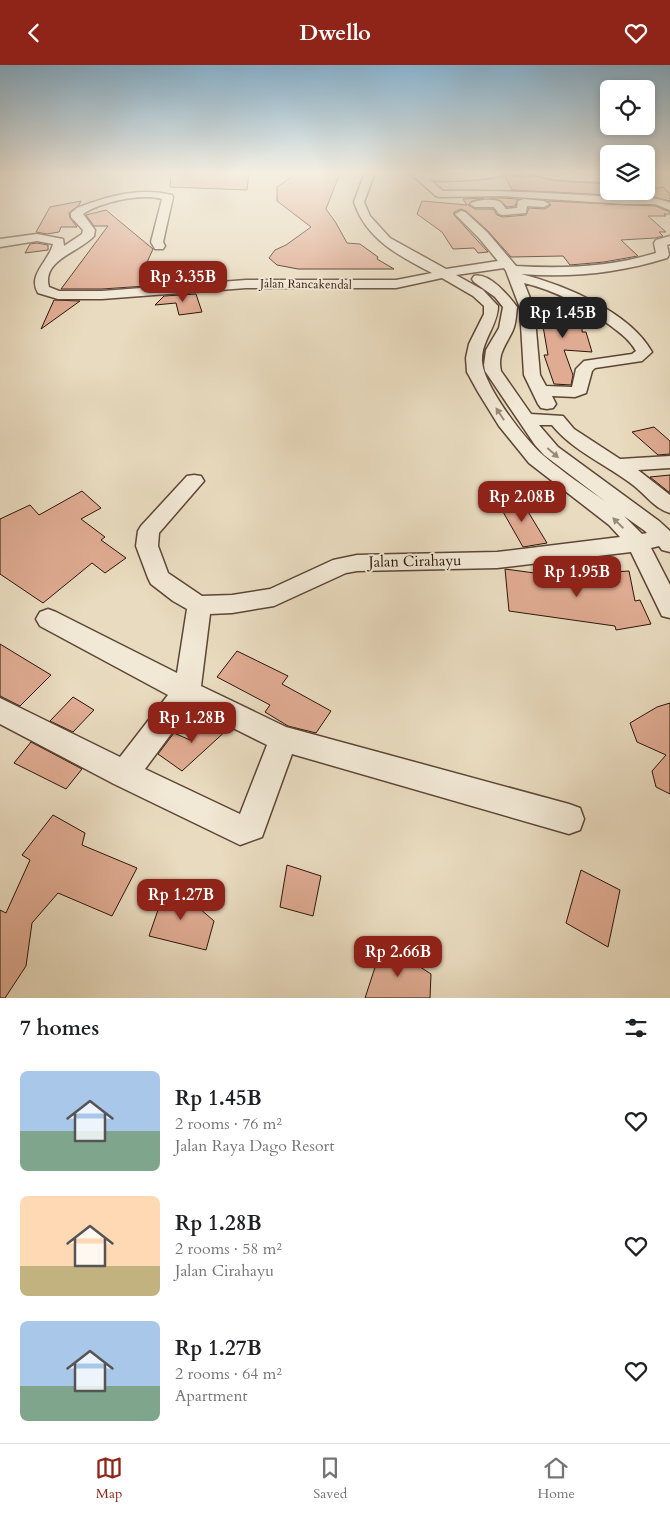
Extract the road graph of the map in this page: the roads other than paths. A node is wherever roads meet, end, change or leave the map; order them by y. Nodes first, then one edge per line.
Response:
1 (77, 217) edge
2 (164, 217) edge
3 (364, 217) edge
4 (378, 217) edge
5 (464, 217) edge
6 (670, 240) edge
7 (0, 243) edge
8 (159, 246) dead end
9 (55, 257) junction
10 (461, 269) junction
11 (511, 270) junction
12 (444, 273) junction
13 (475, 371) junction
14 (493, 371) junction
15 (506, 391) junction
16 (540, 391) junction
17 (486, 392) junction
18 (527, 419) junction
19 (557, 420) junction
20 (670, 462) edge
21 (616, 465) junction
22 (194, 481) dead end
23 (670, 506) edge
24 (667, 541) edge
25 (638, 543) junction
26 (199, 605) junction
27 (670, 609) edge
28 (48, 619) dead end
29 (187, 691) junction
30 (0, 710) edge
31 (282, 739) junction
32 (124, 774) junction
33 (569, 819) dead end

1 - 9 street
2 - 8 street
3 - 12 street
4 - 10 street
5 - 11 street
6 - 11 street
7 - 9 street
9 - 12 street, Jalan Rancakendal
10 - 11 street
10 - 12 street
10 - 14 street
11 - 16 street
11 - 16 street
12 - 13 street
13 - 14 street
13 - 17 street
14 - 15 street
15 - 17 street
15 - 18 street
16 - 19 street
25 -> 17 street
18 - 19 street
18 -> 24 street
19 - 21 street
20 - 21 street
21 - 23 street
22 - 26 street
24 - 25 street, Jalan Cirahayu
25 - 26 street, Jalan Cirahayu
25 - 27 street
26 - 29 street
28 - 29 street
29 - 31 street
29 - 32 street
30 - 32 street
31 - 32 street
31 - 33 street

